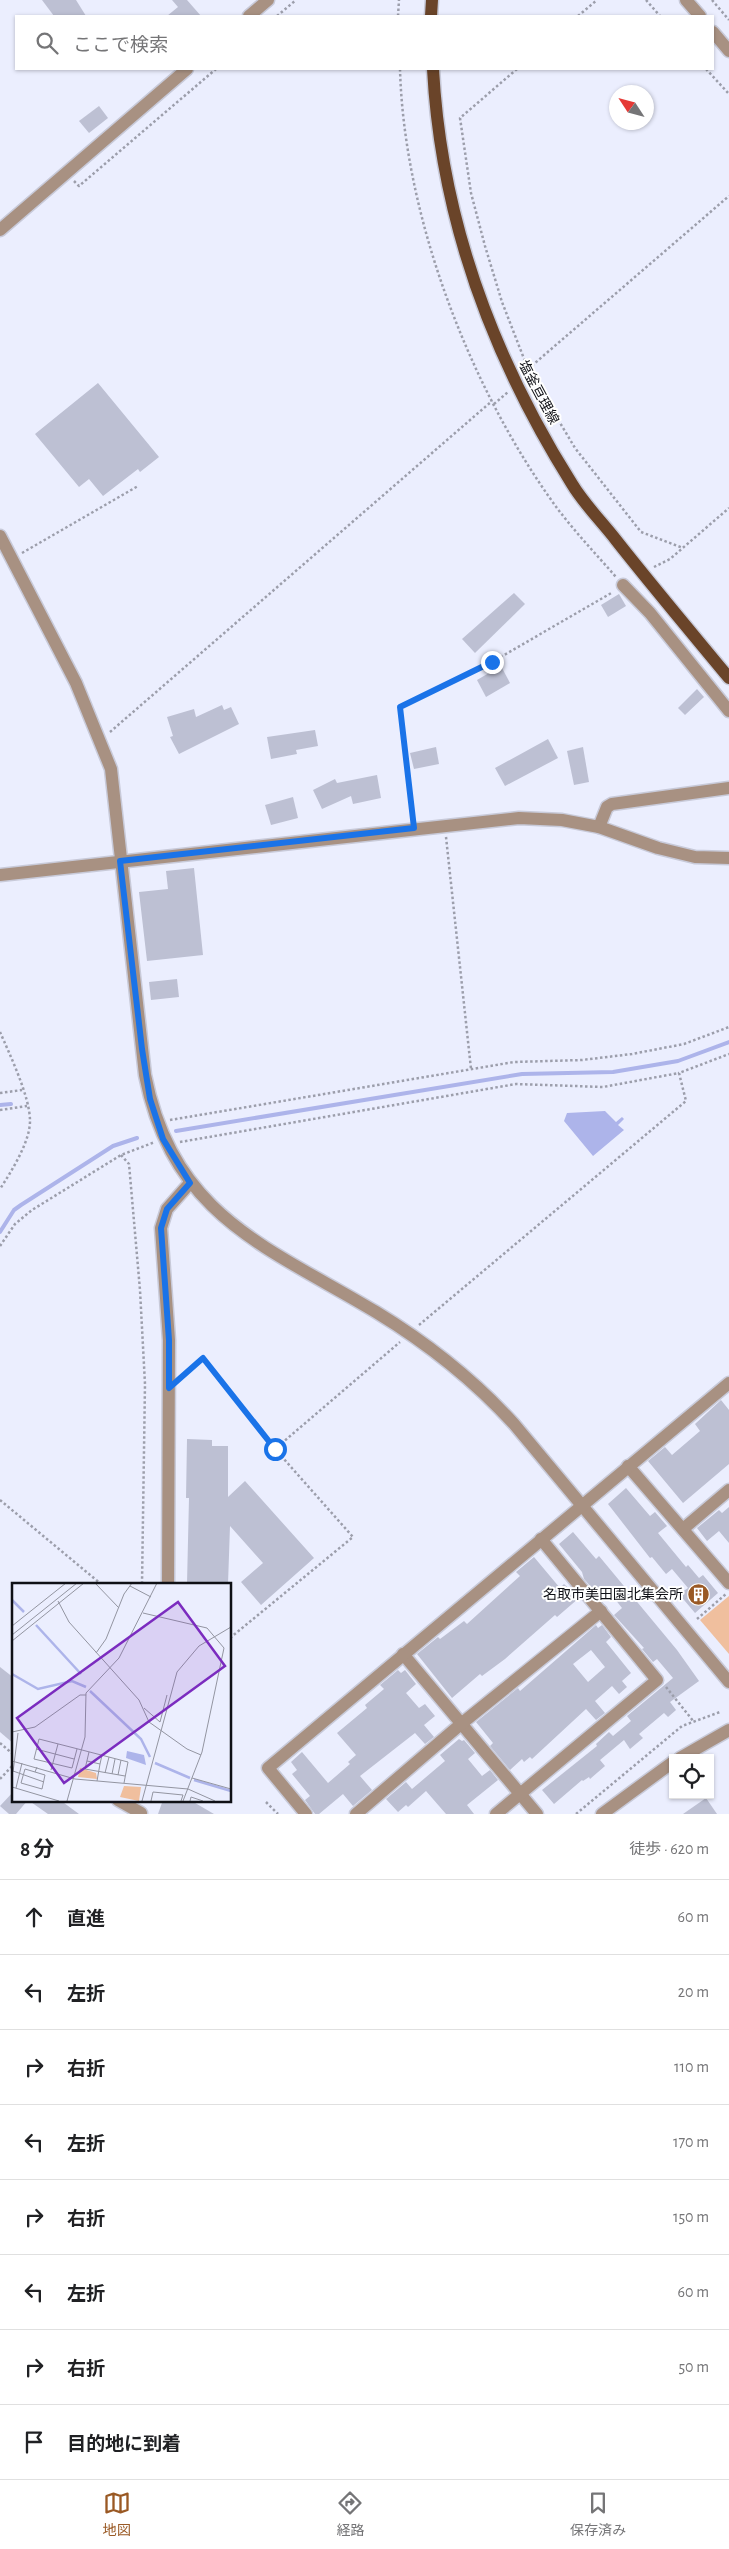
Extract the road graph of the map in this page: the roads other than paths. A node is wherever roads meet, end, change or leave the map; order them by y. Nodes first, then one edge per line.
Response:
1 (268, 0) edge
2 (432, 0) edge
3 (686, 0) edge
4 (250, 15) edge
5 (431, 15) edge
6 (699, 15) edge
7 (714, 33) edge
8 (729, 51) edge
9 (186, 70) edge
10 (433, 70) edge
11 (0, 230) edge
12 (0, 536) edge
13 (623, 585) road end
14 (729, 678) edge
15 (729, 711) edge
16 (729, 788) edge
17 (599, 827) junction
18 (729, 858) edge
19 (120, 861) junction
20 (0, 875) edge
21 (190, 1183) junction
22 (728, 1386) edge
23 (628, 1466) junction
24 (729, 1490) edge
25 (581, 1505) junction
26 (683, 1529) junction
27 (541, 1539) junction
28 (168, 1583) edge
29 (729, 1583) edge
30 (601, 1611) junction
31 (403, 1654) junction
32 (729, 1682) edge
33 (461, 1724) junction
34 (729, 1730) edge
35 (687, 1754) edge
36 (669, 1765) edge
37 (520, 1794) junction
38 (123, 1802) edge
39 (142, 1809) edge
40 (306, 1814) edge
41 (356, 1814) edge
42 (496, 1814) edge
43 (536, 1814) edge
44 (602, 1814) edge

1 - 4 street
2 - 5 main road
3 - 6 street
7 - 8 street
9 - 11 street
10 - 14 main road, 塩釜亘理線
12 - 19 street
13 - 15 street
16 - 17 street
17 - 18 street
17 - 19 street
19 - 20 street
19 - 21 street
21 - 25 street
21 - 28 street
22 - 23 street
23 - 25 street
23 - 26 street
24 - 26 street
25 - 27 street
25 - 32 street
26 - 29 street
27 - 30 street
27 - 31 street
30 - 33 street
30 - 37 street
31 - 33 street
31 - 40 street
33 - 37 street
33 - 41 street
34 - 35 street
36 - 44 street
37 - 42 street
37 - 43 street
38 - 39 street

